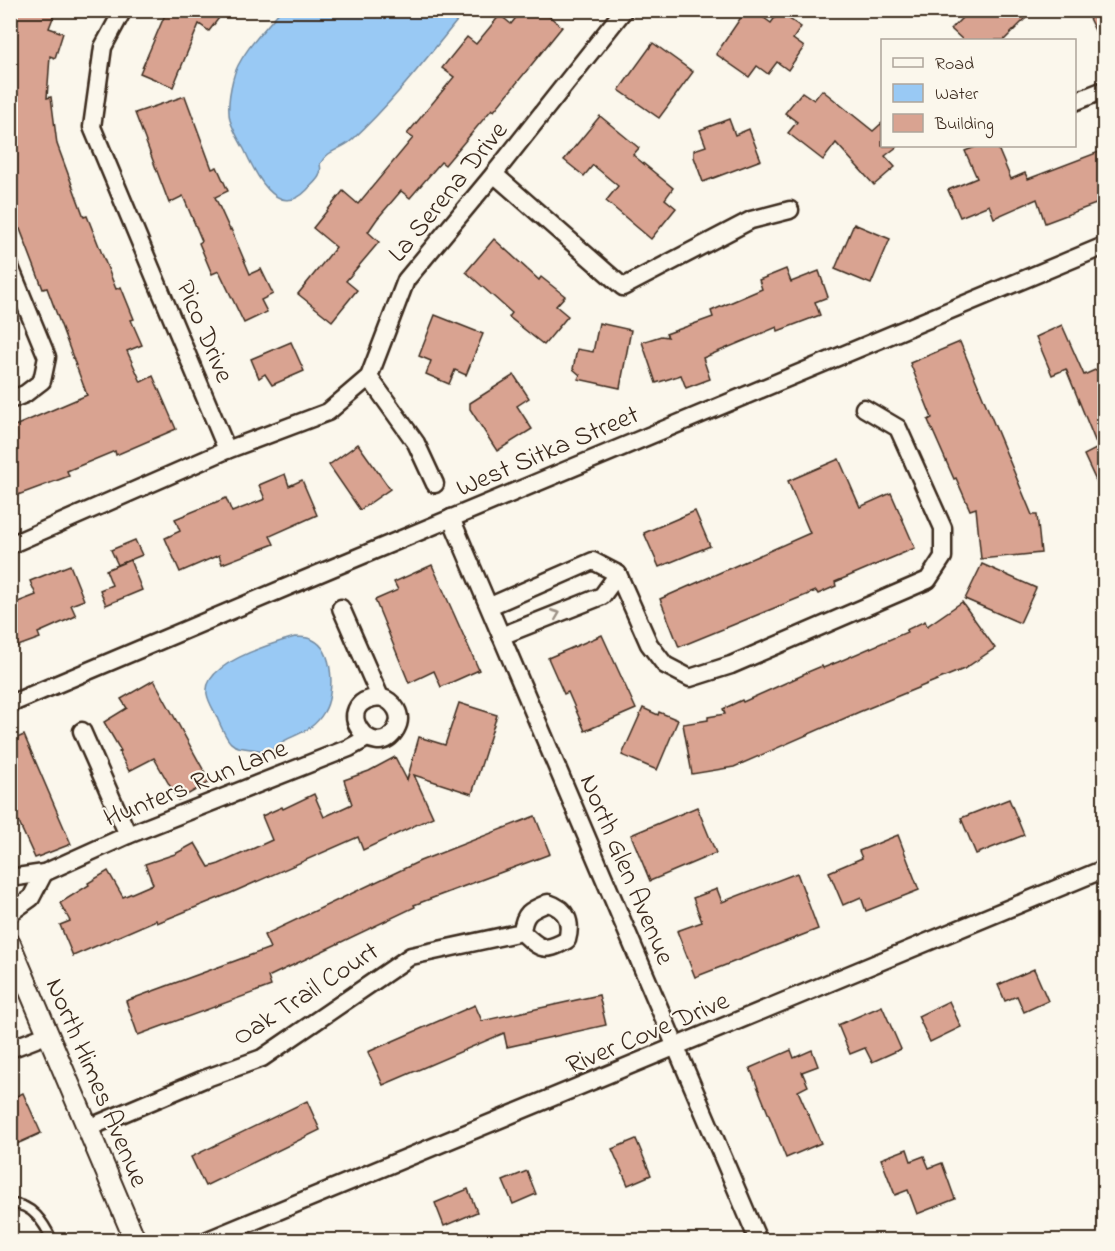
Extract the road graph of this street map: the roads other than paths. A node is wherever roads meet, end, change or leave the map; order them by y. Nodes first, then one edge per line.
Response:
1 (123, 10) edge
2 (624, 10) edge
3 (1104, 90) edge
4 (1076, 101) edge
5 (494, 174) junction
6 (790, 210) dead end
7 (1104, 246) edge
8 (10, 267) edge
9 (369, 377) junction
10 (10, 400) edge
11 (864, 408) dead end
12 (227, 450) junction
13 (435, 484) dead end
14 (451, 518) junction
15 (10, 545) edge
16 (618, 574) junction
17 (490, 606) junction
18 (341, 608) dead end
19 (501, 636) junction
20 (380, 697) junction
21 (10, 704) edge
22 (82, 731) dead end
23 (367, 738) junction
24 (128, 835) junction
25 (1104, 868) edge
26 (44, 873) junction
27 (10, 878) edge
28 (10, 913) edge
29 (522, 932) dead end
30 (10, 944) edge
31 (49, 1034) junction
32 (676, 1047) junction
33 (10, 1049) edge
34 (88, 1128) junction
35 (10, 1204) edge
36 (52, 1240) edge
37 (135, 1240) edge
38 (208, 1240) edge
39 (758, 1240) edge

1 - 12 street, Pico Drive
2 - 5 street, La Serena Drive
3 - 4 street
5 - 6 street
5 - 9 street, La Serena Drive
7 - 14 street, West Sitka Street
8 - 10 street
9 - 12 street, La Serena Drive
9 - 13 street
11 - 16 street
12 - 15 street
14 - 17 street, North Glen Avenue
14 - 21 street, West Sitka Street
16 - 17 street
19 -> 16 street
17 - 19 street, North Glen Avenue
18 - 20 street, Hunters Run Lane
19 - 32 street, North Glen Avenue
20 - 23 street
20 - 23 street, Hunters Run Lane
22 - 24 street
23 - 24 street, Hunters Run Lane
24 - 26 street, Hunters Run Lane
25 - 32 street, River Cove Drive
26 - 27 street, Hunters Run Lane
26 - 28 street
29 - 34 street, Oak Trail Court
30 - 31 street, North Himes Avenue
31 - 33 street
31 - 34 street, North Himes Avenue
32 - 38 street, River Cove Drive
32 - 39 street, North Glen Avenue
34 - 37 street, North Himes Avenue
35 - 36 lane

